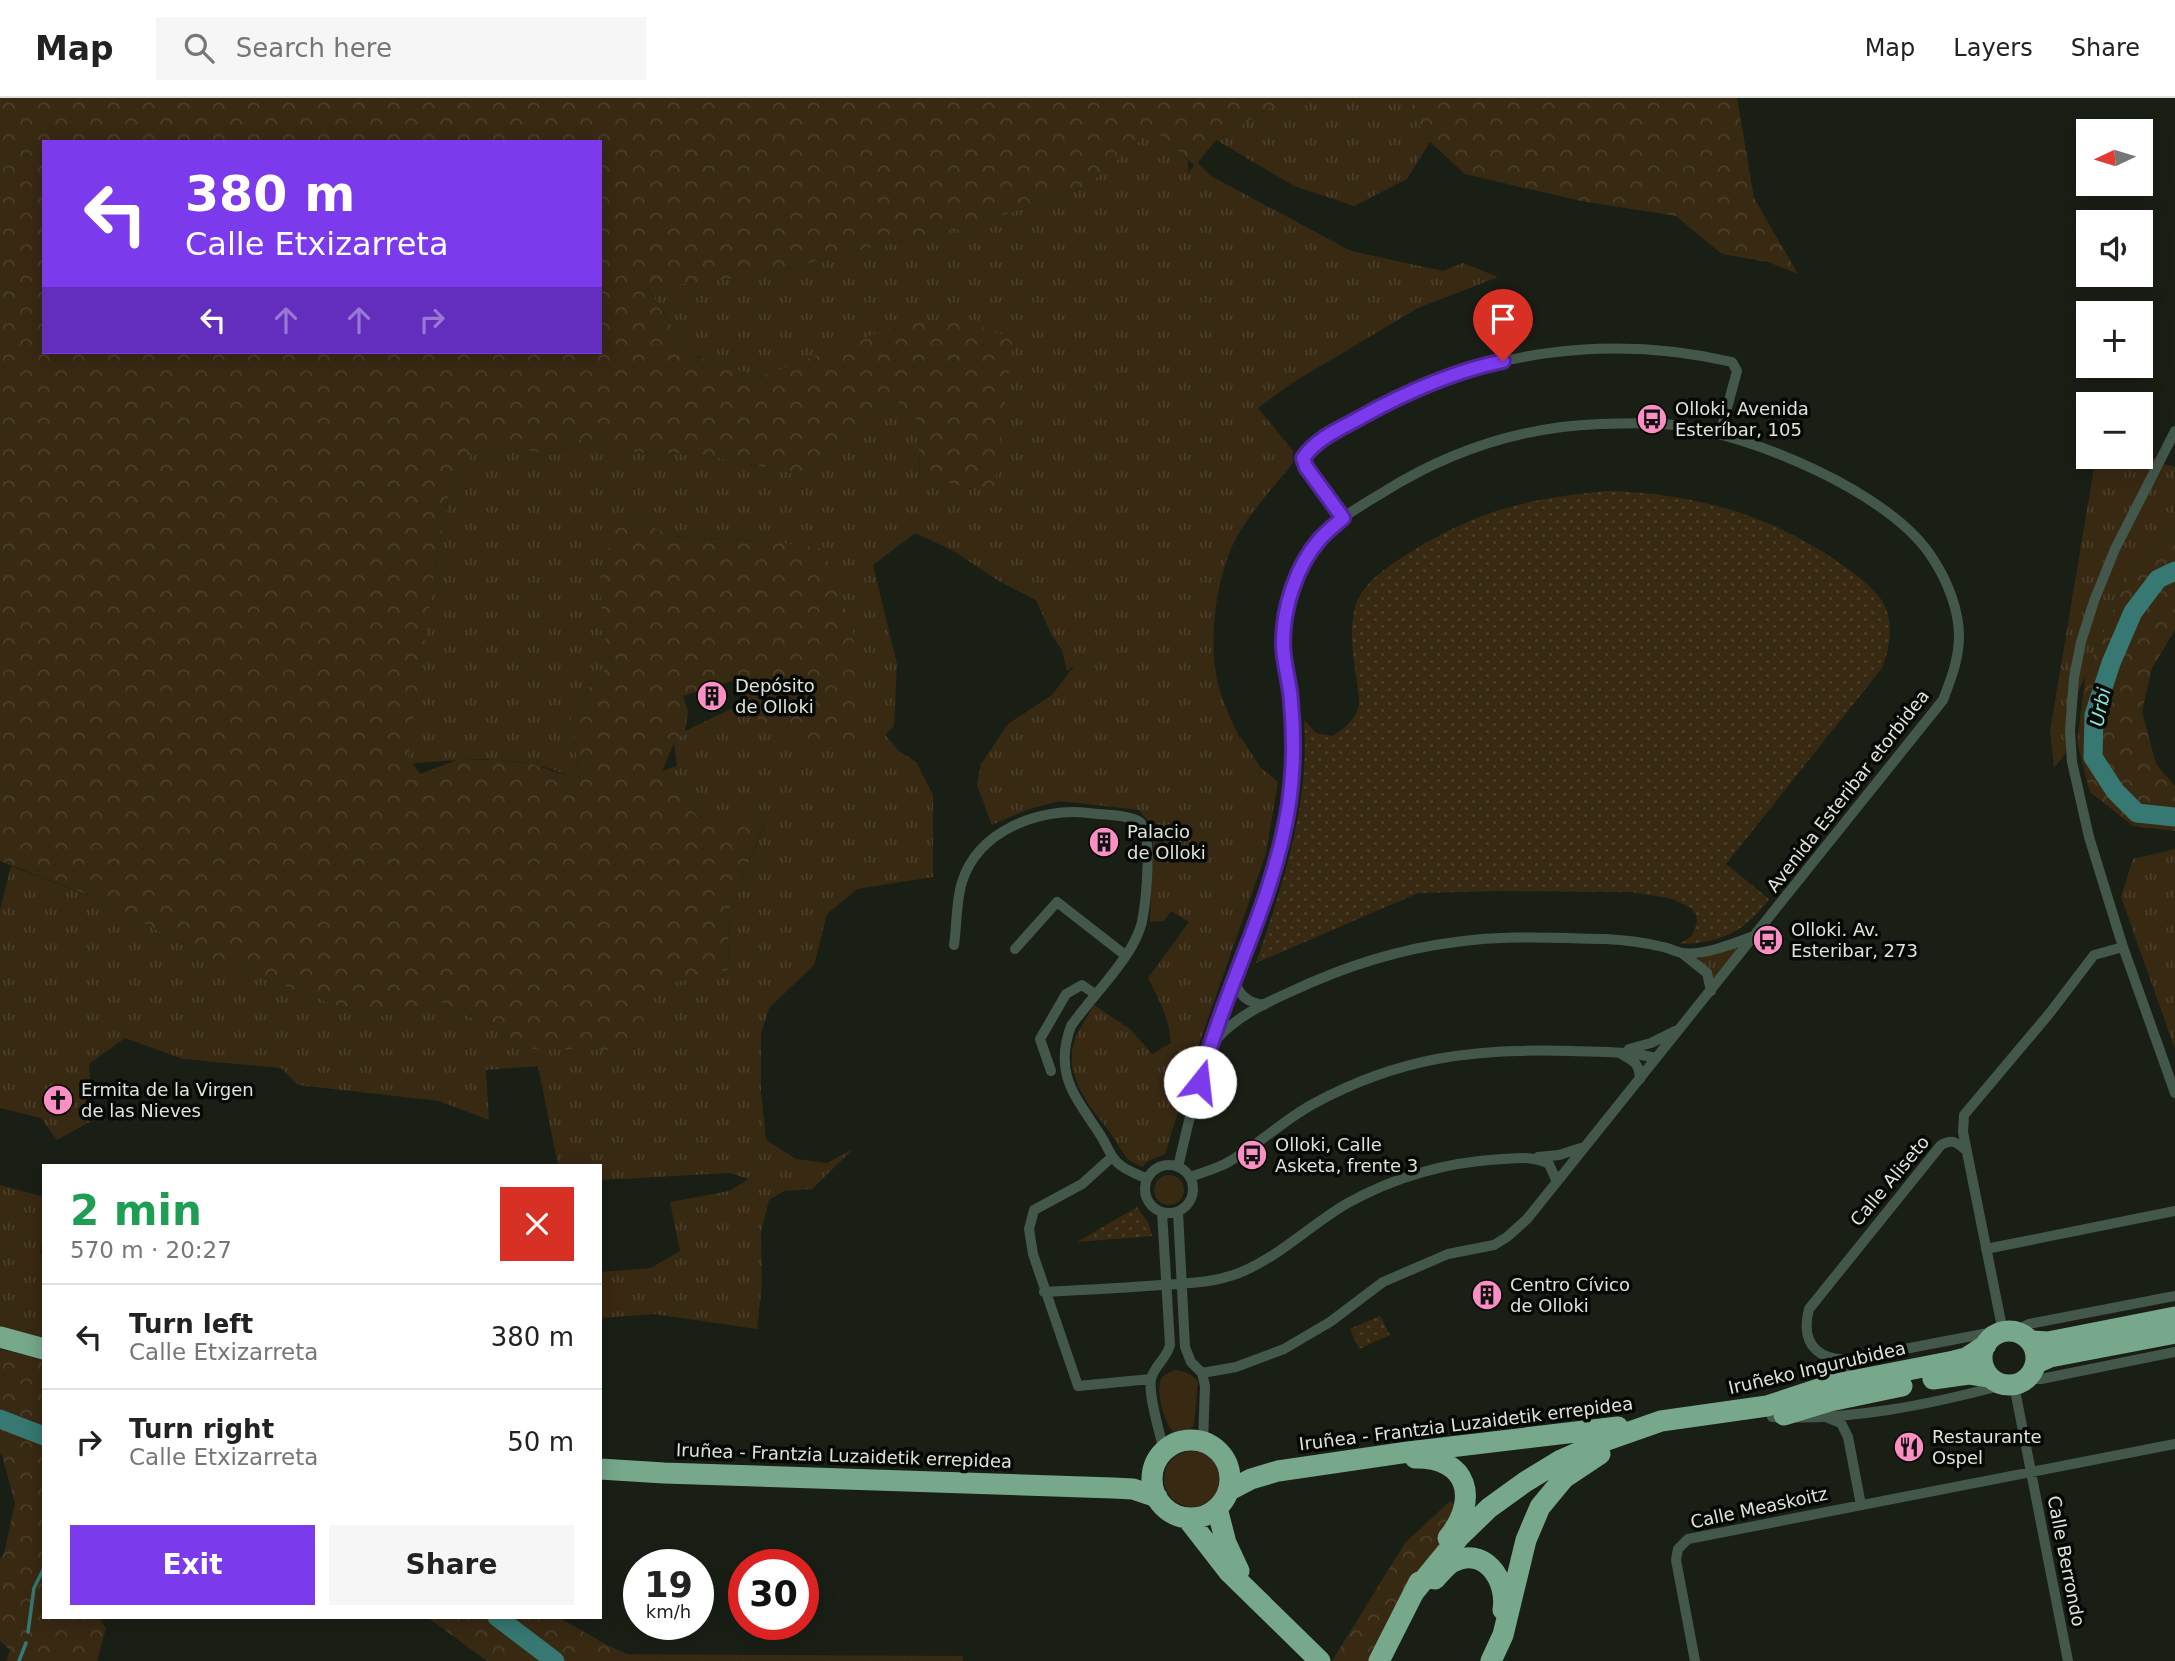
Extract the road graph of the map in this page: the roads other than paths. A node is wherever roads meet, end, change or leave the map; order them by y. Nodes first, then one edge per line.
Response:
1 (2175, 431) edge
2 (1720, 434) junction
3 (1343, 518) junction
4 (1754, 936) junction
5 (954, 945) dead end
6 (2123, 947) junction
7 (1015, 949) dead end
8 (1682, 953) junction
9 (1125, 955) junction
10 (1234, 980) junction
11 (1711, 991) junction
12 (1095, 994) junction
13 (1264, 1005) junction
14 (1679, 1030) junction
15 (1210, 1048) junction
16 (1615, 1052) junction
17 (1656, 1058) junction
18 (1051, 1071) dead end
19 (1640, 1079) junction
20 (2175, 1093) edge
21 (1586, 1146) junction
22 (1967, 1151) junction
23 (1112, 1157) junction
24 (1535, 1158) junction
25 (1178, 1167) junction
26 (1190, 1177) junction
27 (1147, 1179) junction
28 (1556, 1182) junction
29 (2175, 1211) edge
30 (1162, 1212) junction
31 (1178, 1212) junction
32 (1986, 1249) junction
33 (1166, 1284) junction
34 (1181, 1284) junction
35 (1044, 1292) junction
36 (2175, 1296) edge
37 (2175, 1317) edge
38 (2175, 1333) edge
39 (1999, 1336) junction
40 (0, 1337) edge
41 (2032, 1341) junction
42 (42, 1348) edge
43 (2175, 1352) edge
44 (1858, 1358) junction
45 (1163, 1362) junction
46 (1191, 1362) junction
47 (1202, 1373) junction
48 (2014, 1378) junction
49 (1151, 1379) junction
50 (1819, 1389) junction
51 (1772, 1417) junction
52 (1827, 1418) junction
53 (1662, 1426) junction
54 (1203, 1442) junction
55 (2175, 1444) edge
56 (1164, 1451) junction
57 (1371, 1459) junction
58 (1227, 1464) junction
59 (602, 1469) edge
60 (1153, 1471) junction
61 (1278, 1471) junction
62 (2032, 1472) junction
63 (1086, 1487) junction
64 (1157, 1497) junction
65 (1223, 1500) junction
66 (1861, 1505) junction
67 (1187, 1518) junction
68 (1250, 1591) junction
69 (1413, 1592) junction
70 (1380, 1660) edge
71 (1320, 1661) edge
72 (1485, 1661) edge
73 (1491, 1661) edge
74 (1695, 1661) edge
75 (2068, 1661) edge

1 - 6 street
2 - 3 street, Avenida Esteribar etorbidea
2 - 3 street
2 - 4 street, Avenida Esteribar etorbidea
3 - 10 street, Avenida Esteribar etorbidea
4 - 8 street
4 - 11 street, Avenida Esteribar etorbidea
5 - 9 street
6 - 20 street
6 - 22 street
7 - 9 street
8 - 11 street
8 - 13 street
9 - 12 street
10 - 13 street
10 - 15 street, Avenida Esteribar etorbidea
11 - 14 street, Avenida Esteribar etorbidea
12 - 18 street
12 - 23 street
13 - 15 street
14 - 16 street
14 - 17 street, Avenida Esteribar etorbidea
15 - 25 street, Avenida Esteribar etorbidea
16 - 17 street
16 - 19 street
16 - 26 street
17 - 19 street, Avenida Esteribar etorbidea
19 - 21 street, Avenida Esteribar etorbidea
21 - 24 street
21 - 28 street, Avenida Esteribar etorbidea
22 - 32 street
22 - 44 street, Calle Aliseto
23 - 27 street
23 - 35 street
24 - 28 street
24 - 34 street
25 - 26 street
25 - 27 street
26 - 31 street
27 - 30 street
28 - 47 street, Avenida Esteribar etorbidea
29 - 32 street
30 - 31 street
30 - 33 street
31 - 34 street
32 - 39 street
33 - 34 street
33 - 35 street
33 - 45 street
34 - 46 street
35 - 49 street
36 - 39 street
37 - 41 highway
38 - 48 highway
39 - 41 highway
39 - 44 street
39 - 48 highway
39 - 50 highway, Iruñeko Ingurubidea
40 - 42 highway
41 - 48 highway
43 - 48 street
44 - 50 street
45 - 46 street
45 - 49 street
46 - 47 street
47 - 54 street
48 - 51 highway, Iruñeko Ingurubidea
48 - 52 street
48 - 62 street, Calle Berrondo
49 - 56 street
50 - 53 highway, Iruñeko Ingurubidea
51 - 52 street
51 - 53 highway, Iruñeko Ingurubidea
52 - 66 street
53 - 57 highway, Iruñea - Frantzia Luzaidetik errepidea
53 - 69 highway, Iruñeko Ingurubidea
53 - 73 highway
54 - 56 highway
54 - 58 highway
55 - 62 street, Calle Measkoitz
56 - 60 highway
57 - 61 highway, Iruñea - Frantzia Luzaidetik errepidea
57 - 69 highway
58 - 61 highway
58 - 65 highway
59 - 63 highway, Iruñea - Frantzia Luzaidetik errepidea
60 - 63 highway
60 - 64 highway
61 - 65 highway
62 - 66 street, Calle Measkoitz
62 - 75 street, Calle Berrondo
63 - 64 highway
64 - 67 highway
65 - 67 highway
65 - 68 highway
66 - 74 street, Calle Measkoitz
67 - 68 highway
68 - 71 highway
69 - 70 highway
70 - 72 highway

